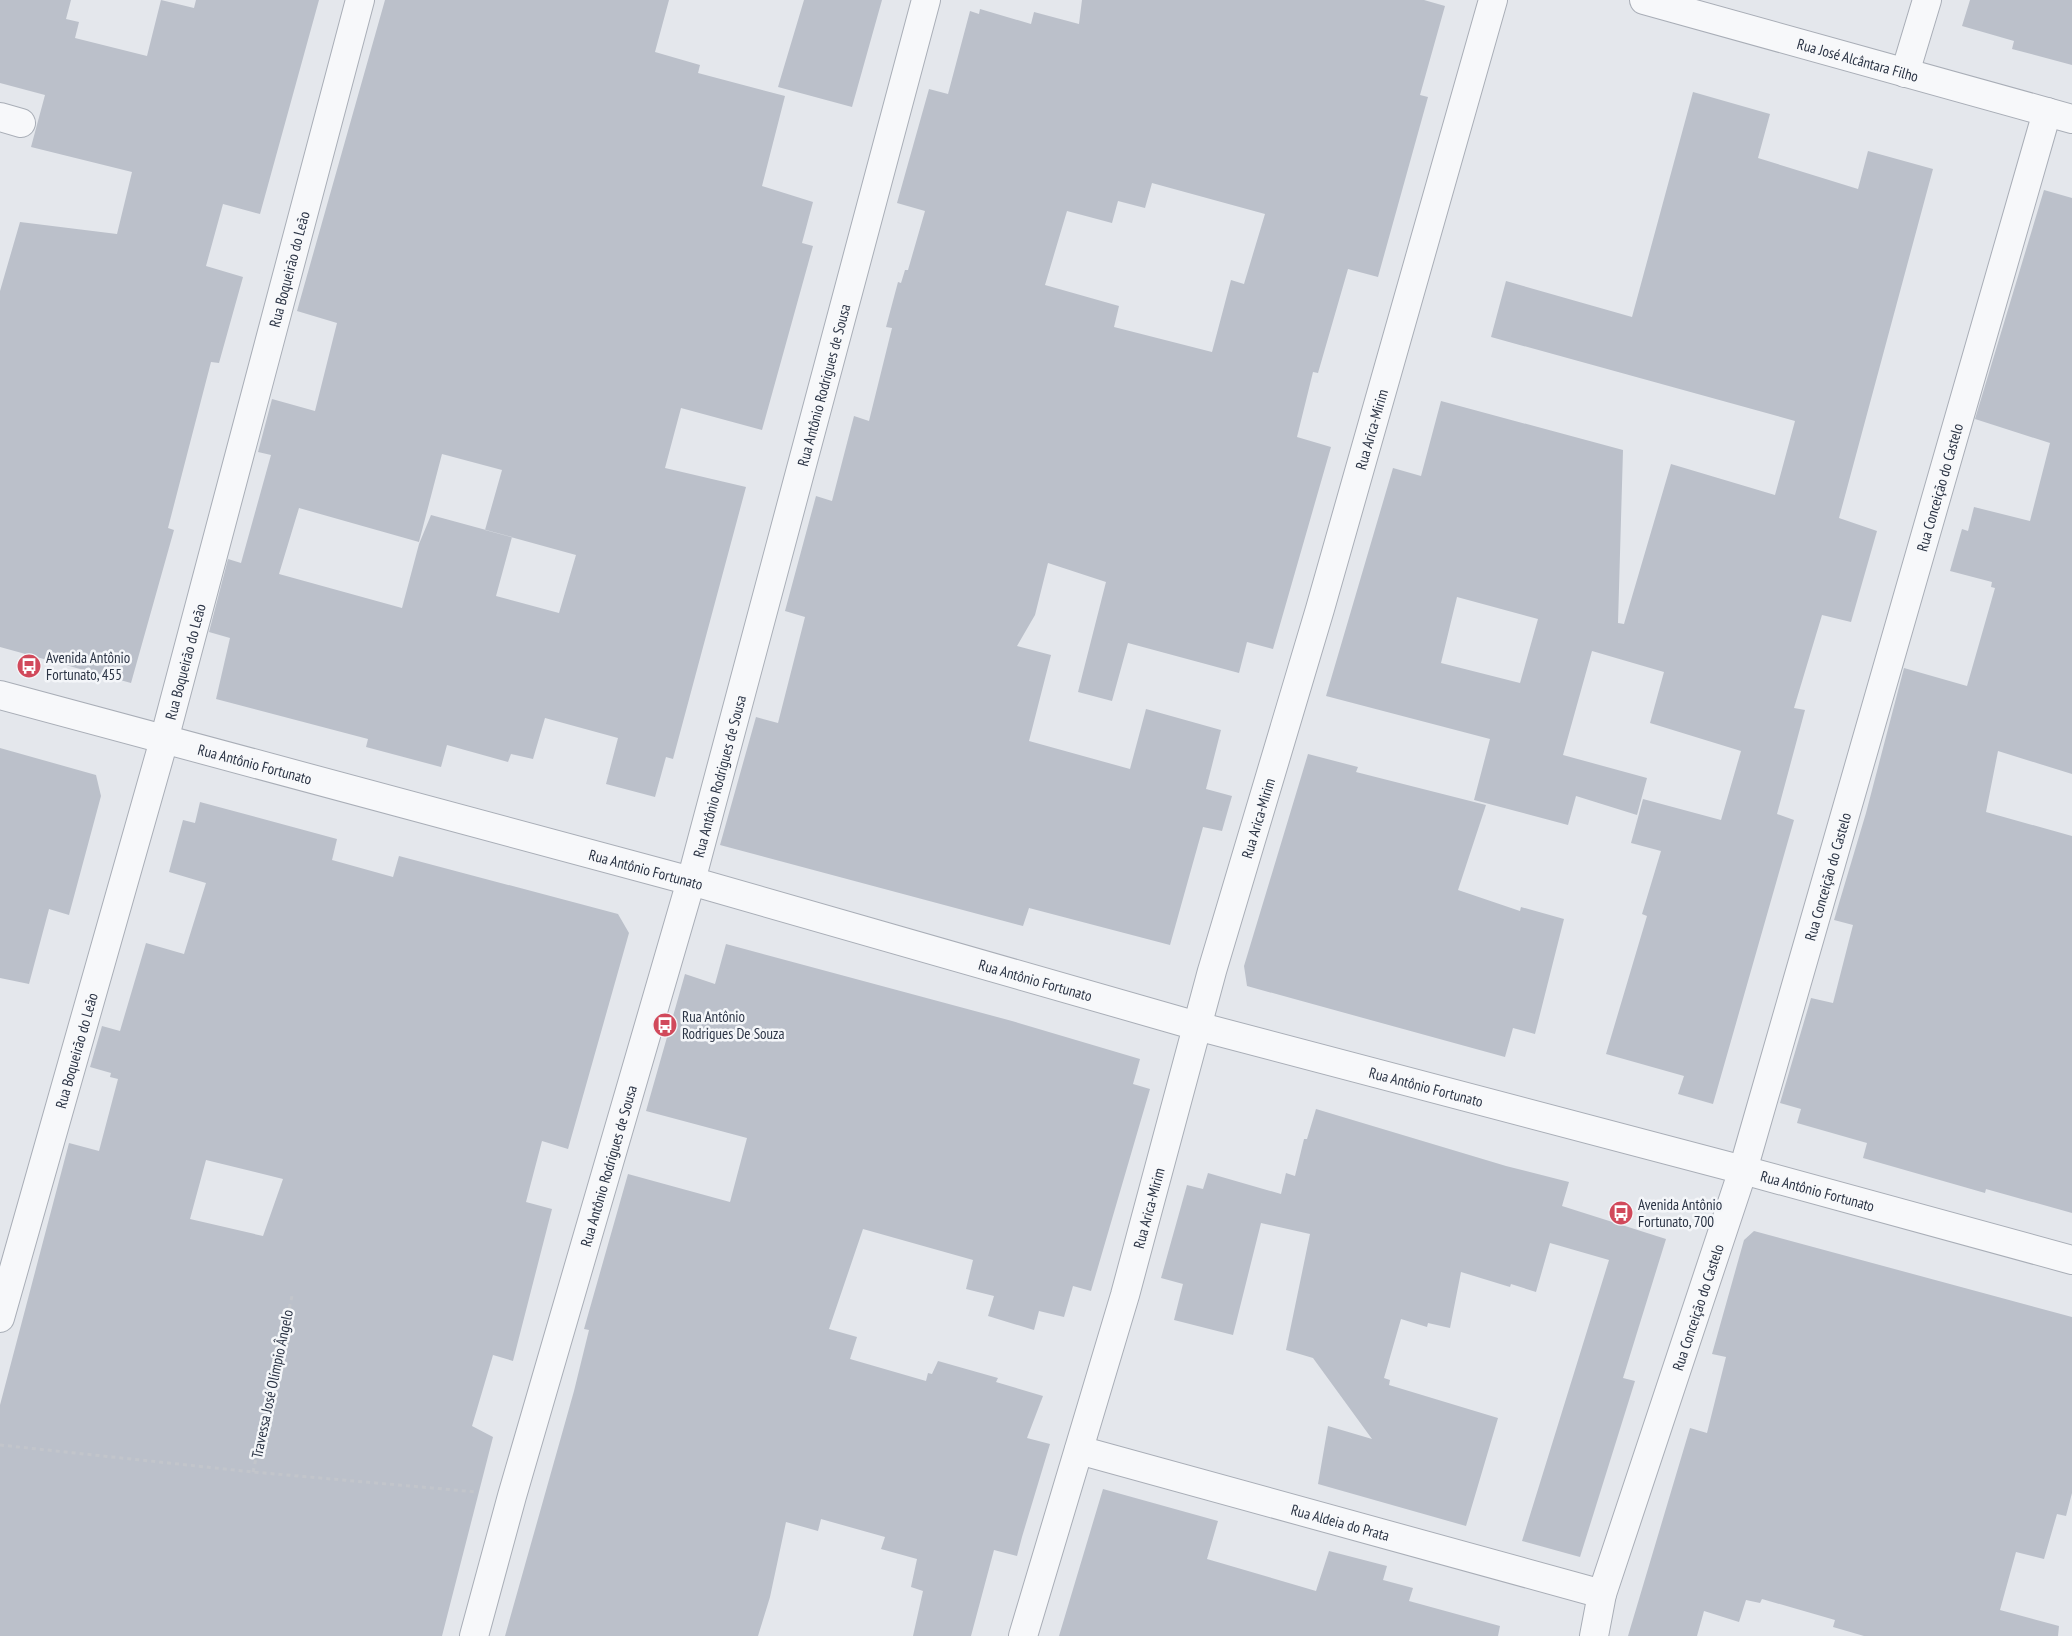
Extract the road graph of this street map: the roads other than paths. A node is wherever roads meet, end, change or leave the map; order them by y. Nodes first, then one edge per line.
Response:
1 (360, 0) edge
2 (926, 0) edge
3 (1493, 0) edge
4 (1644, 0) edge
5 (1927, 0) edge
6 (1905, 73) junction
7 (2060, 115) edge
8 (0, 695) edge
9 (164, 740) junction
10 (692, 881) junction
11 (1197, 1026) junction
12 (1743, 1170) junction
13 (2072, 1260) edge
14 (0, 1318) edge
15 (1079, 1450) junction
16 (1602, 1594) junction
17 (474, 1636) edge
18 (1023, 1636) edge
19 (1594, 1636) edge

1 - 9 street, Rua Boqueirão do Leão
2 - 10 street, Rua Antônio Rodrigues de Sousa
3 - 11 street, Rua Arica-Mirim
4 - 6 street, Rua José Alcântara Filho
5 - 6 street
6 - 7 street, Rua José Alcântara Filho
7 - 12 street, Rua Conceição do Castelo
8 - 9 street, Rua Antônio Fortunato
9 - 10 street, Rua Antônio Fortunato
9 - 14 street, Rua Boqueirão do Leão
10 - 11 street, Rua Antônio Fortunato
10 - 17 street, Rua Antônio Rodrigues de Sousa
11 - 12 street, Rua Antônio Fortunato
11 - 15 street, Rua Arica-Mirim
12 - 13 street, Rua Antônio Fortunato
12 - 16 street, Rua Conceição do Castelo
15 - 16 street, Rua Aldeia do Prata
15 - 18 street, Rua Arica-Mirim
16 - 19 street, Rua Conceição do Castelo

